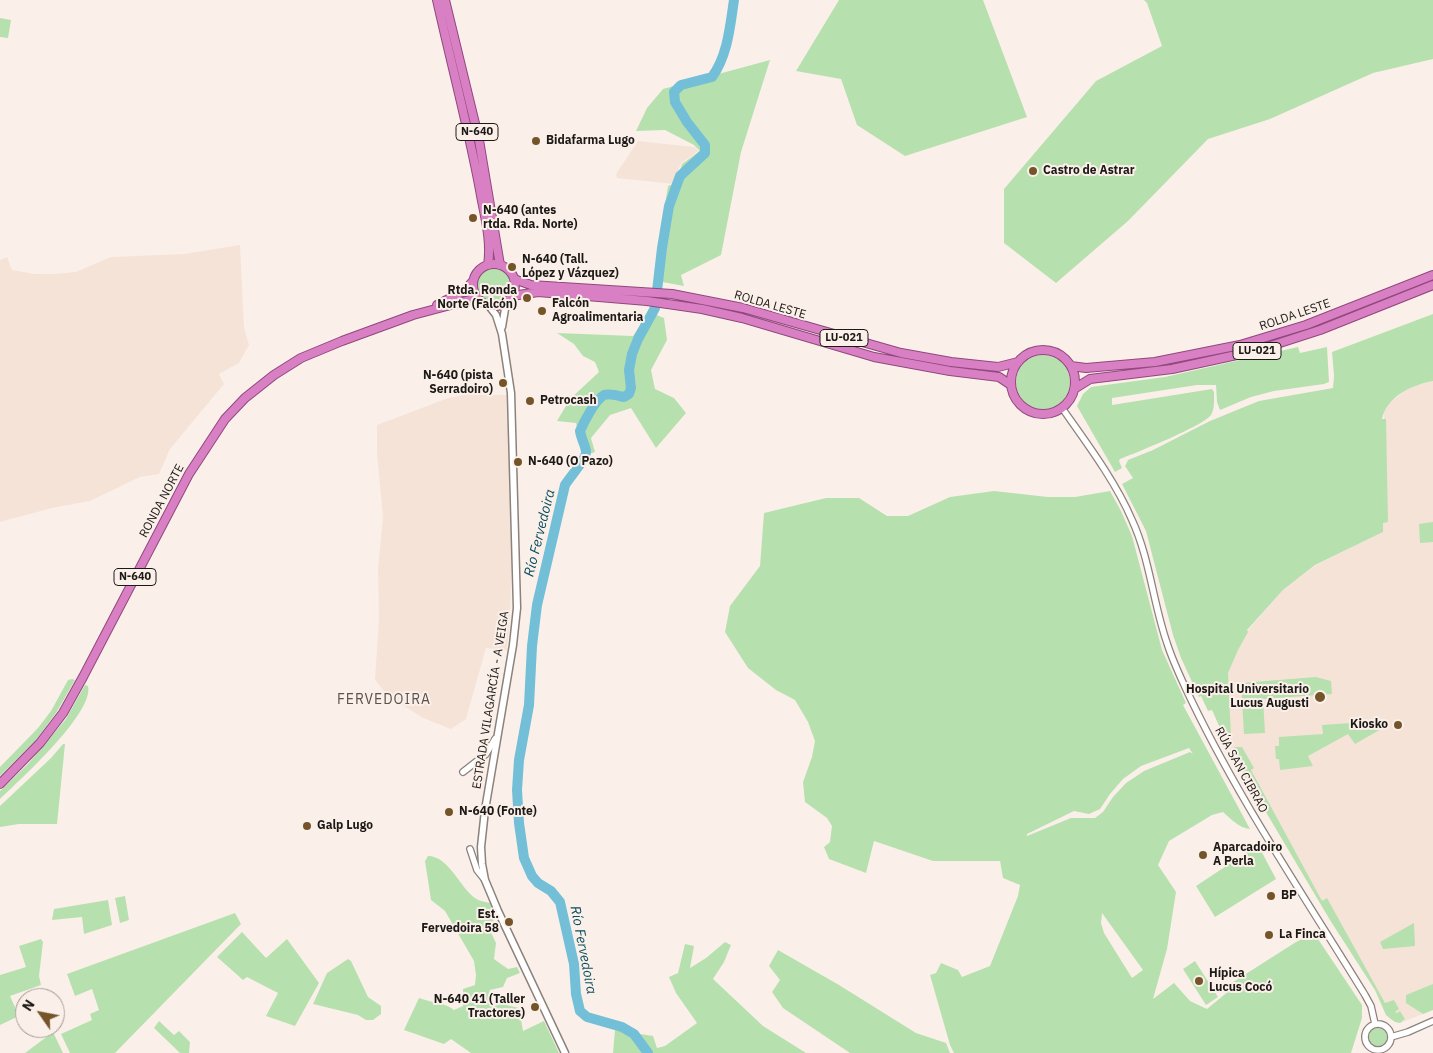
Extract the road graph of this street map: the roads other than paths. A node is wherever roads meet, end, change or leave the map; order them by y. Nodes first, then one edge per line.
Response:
1 (437, 0) edge
2 (445, 0) edge
3 (488, 265) junction
4 (500, 265) junction
5 (1433, 275) edge
6 (514, 280) junction
7 (473, 281) junction
8 (1433, 285) edge
9 (512, 296) junction
10 (477, 298) junction
11 (506, 302) junction
12 (489, 306) junction
13 (421, 312) junction
14 (502, 334) junction
15 (1018, 362) junction
16 (1071, 366) junction
17 (1011, 385) junction
18 (1074, 389) junction
19 (1062, 408) junction
20 (500, 728) junction
21 (462, 772) dead end
22 (0, 784) edge
23 (470, 849) dead end
24 (485, 880) junction
25 (1433, 1021) edge
26 (1375, 1024) junction
27 (1391, 1037) junction
28 (564, 1053) edge

1 - 3 highway, N-640
2 - 4 highway, N-640
3 - 4 highway
3 - 7 highway
4 - 6 highway
5 - 16 highway, ROLDA LESTE / LU-021
6 - 9 highway
6 - 15 highway, ROLDA LESTE / LU-021
7 - 10 highway
7 - 13 highway, RONDA NORTE
8 - 18 highway, ROLDA LESTE / LU-021
9 - 11 highway
9 - 17 highway, ROLDA LESTE / LU-021
10 - 12 highway, ESTRADA VILAGARCÍA - A VEIGA
10 - 13 highway, RONDA NORTE
11 - 12 highway
11 - 14 main road, ESTRADA VILAGARCÍA - A VEIGA
12 - 14 main road, ESTRADA VILAGARCÍA - A VEIGA
13 - 22 highway, RONDA NORTE / N-640
14 - 20 main road, ESTRADA VILAGARCÍA - A VEIGA
15 - 16 highway, ROLDA LESTE / LU-021
15 - 17 highway
16 - 18 highway
17 - 19 highway
18 - 19 highway
19 - 26 street, RÚA SAN CIBRAO
20 - 21 street
20 - 24 main road, ESTRADA VILAGARCÍA - A VEIGA
23 - 24 street
24 - 28 main road, ESTRADA VILAGARCÍA - A VEIGA
25 - 27 street
26 - 27 street
26 - 27 street

